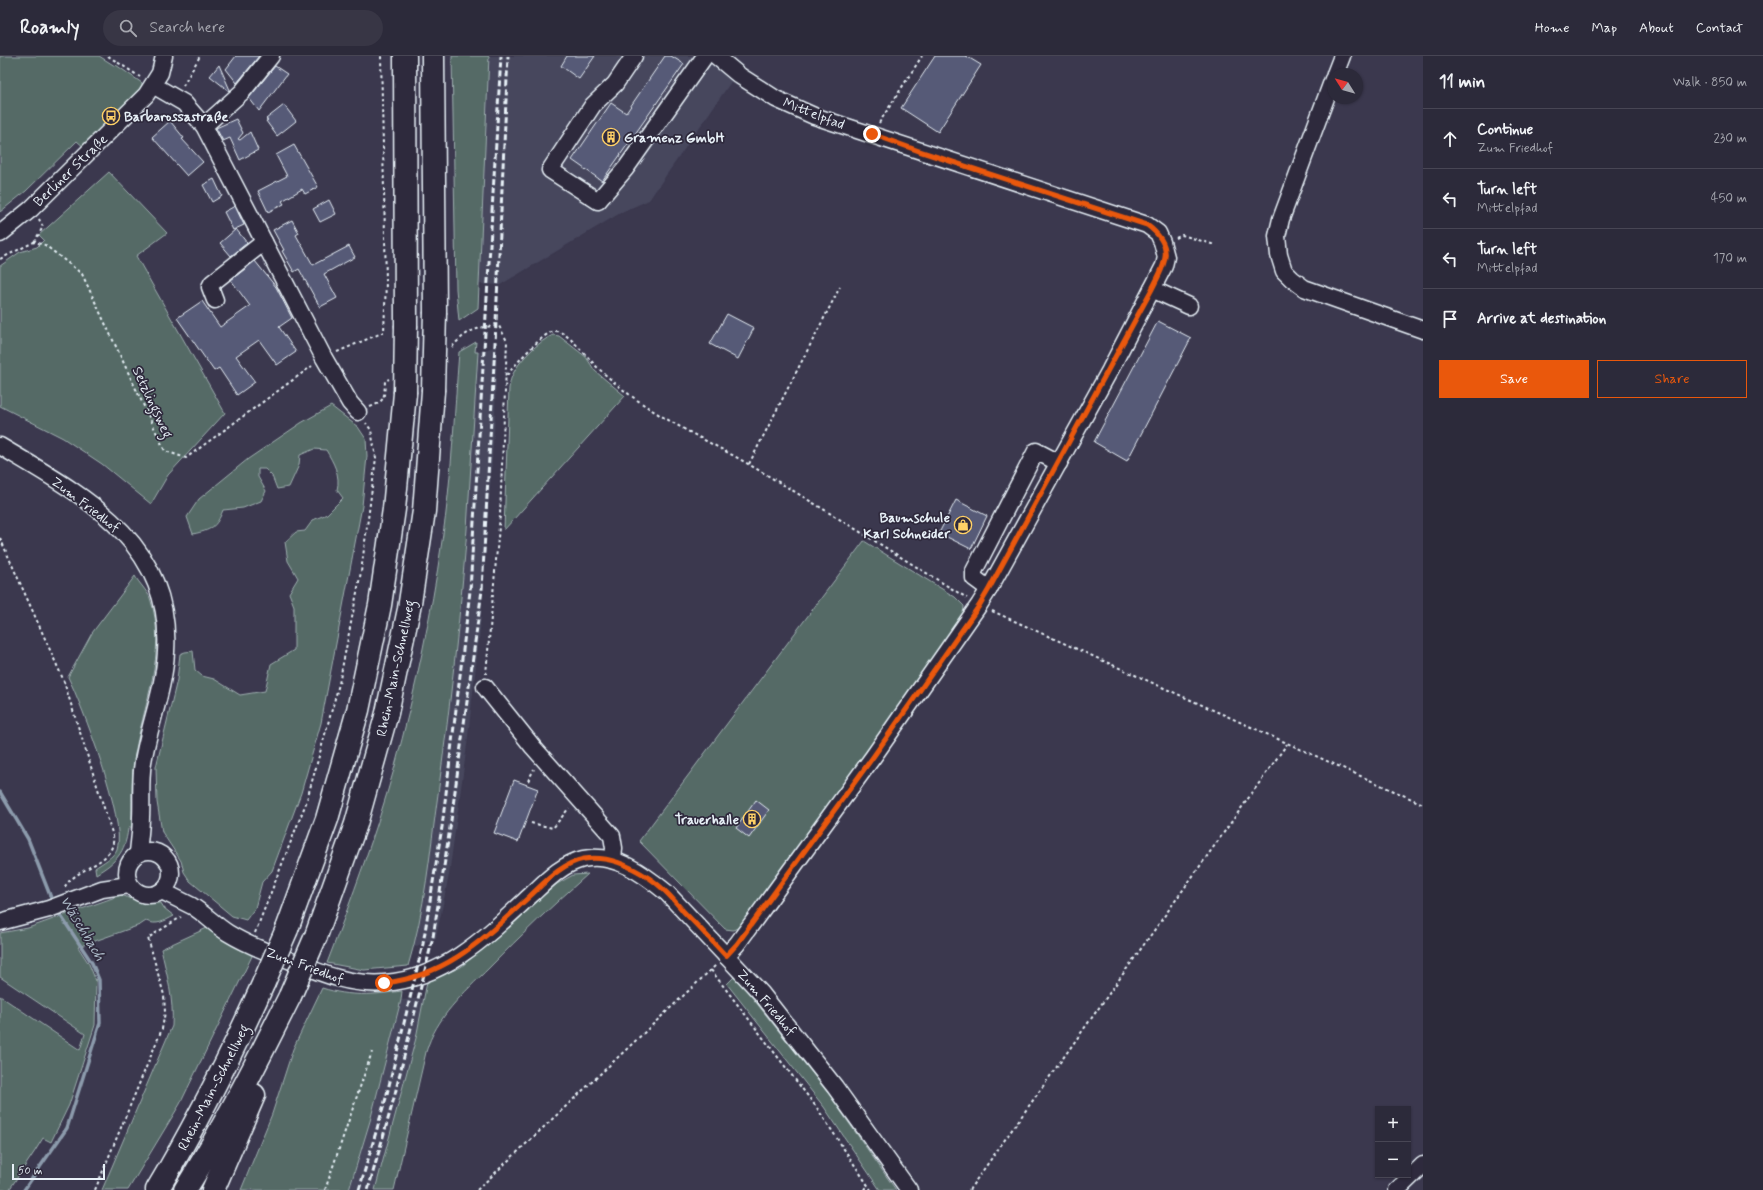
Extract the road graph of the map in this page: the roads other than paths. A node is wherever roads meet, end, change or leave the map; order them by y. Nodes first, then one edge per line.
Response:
1 (164, 56) edge
2 (271, 56) edge
3 (405, 56) edge
4 (434, 56) edge
5 (634, 56) edge
6 (705, 56) edge
7 (716, 56) edge
8 (1342, 56) edge
9 (1337, 68) edge
10 (147, 81) junction
11 (1327, 95) edge
12 (204, 126) junction
13 (0, 234) edge
14 (264, 242) junction
15 (1152, 289) junction
16 (214, 300) dead end
17 (1189, 306) dead end
18 (1423, 330) edge
19 (354, 408) road end
20 (0, 446) edge
21 (1059, 463) junction
22 (989, 589) junction
23 (485, 687) road end
24 (146, 852) junction
25 (613, 860) junction
26 (128, 880) junction
27 (166, 886) junction
28 (0, 922) edge
29 (726, 956) junction
30 (290, 996) junction
31 (1423, 1165) edge
32 (157, 1190) edge
33 (185, 1190) edge
34 (213, 1190) edge
35 (909, 1190) edge
36 (1397, 1190) edge

1 - 10 street
2 - 12 street
3 - 32 highway, Rhein-Main-Schnellweg, bridge
4 - 30 highway, Rhein-Main-Schnellweg, bridge
5 - 6 street
7 - 15 street, Mittelpfad
8 - 9 street
10 - 12 street
10 - 13 street, Berliner Straße
11 - 18 street
12 - 14 street
14 - 16 street
14 - 19 street
15 - 17 street
15 - 21 street
20 - 24 street, Zum Friedhof
21 - 22 street
21 - 22 street
22 - 29 street
23 - 25 street
24 - 26 street
24 - 27 street
25 - 27 street, Zum Friedhof
25 - 29 street, Zum Friedhof
26 - 27 street
26 - 28 street
29 - 35 street, Zum Friedhof
30 - 33 highway, Rhein-Main-Schnellweg
30 - 34 highway
31 - 36 street

